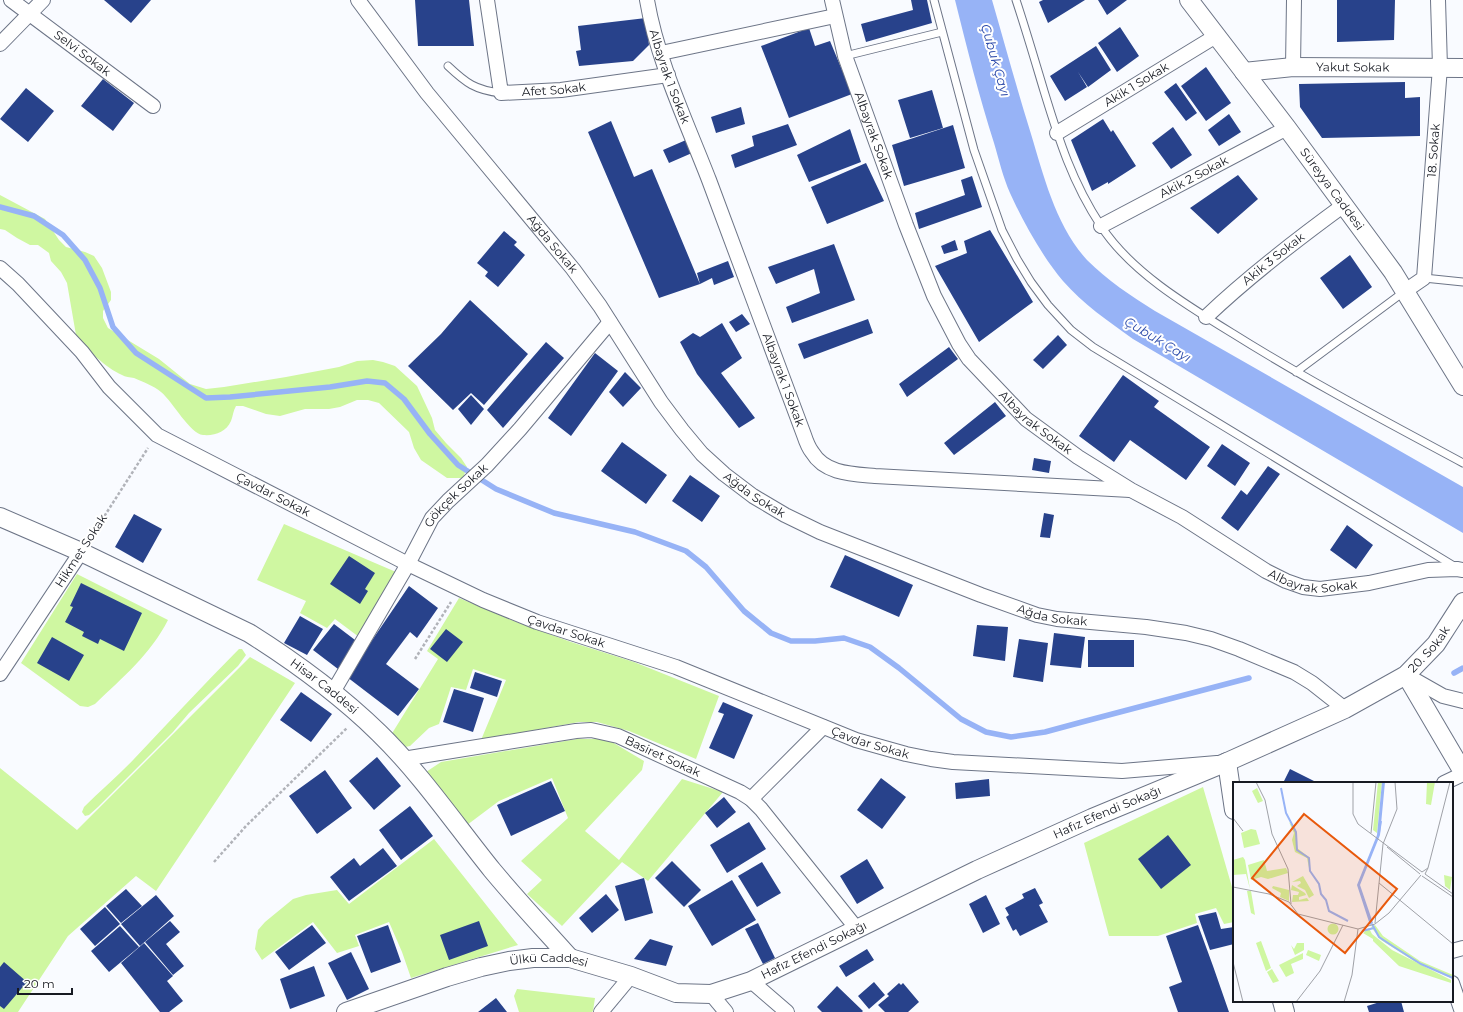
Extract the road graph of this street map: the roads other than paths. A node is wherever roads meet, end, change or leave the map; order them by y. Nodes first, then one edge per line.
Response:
1 (11, 0) edge
2 (43, 0) edge
3 (487, 0) edge
4 (647, 0) edge
5 (832, 0) edge
6 (934, 0) edge
7 (1016, 0) edge
8 (1189, 0) edge
9 (1294, 0) edge
10 (1438, 0) edge
11 (360, 2) edge
12 (30, 14) junction
13 (835, 16) junction
14 (942, 32) junction
15 (1216, 36) junction
16 (0, 44) edge
17 (661, 53) junction
18 (845, 56) junction
19 (448, 66) dead end
20 (1293, 66) junction
21 (1440, 67) junction
22 (1463, 68) edge
23 (1244, 72) junction
24 (668, 75) junction
25 (500, 93) junction
26 (153, 106) dead end
27 (1287, 128) junction
28 (1057, 133) junction
29 (1344, 206) junction
30 (1101, 226) junction
31 (0, 268) edge
32 (1424, 278) junction
33 (1463, 282) edge
34 (1405, 291) junction
35 (1206, 317) junction
36 (610, 322) junction
37 (1296, 372) junction
38 (1463, 386) edge
39 (1463, 463) edge
40 (1131, 490) junction
41 (0, 517) edge
42 (81, 552) junction
43 (408, 564) junction
44 (1460, 569) edge
45 (1463, 602) edge
46 (0, 674) edge
47 (1406, 675) junction
48 (333, 692) junction
49 (1463, 701) edge
50 (1345, 709) junction
51 (822, 727) junction
52 (404, 759) junction
53 (1227, 762) junction
54 (1463, 773) edge
55 (1446, 782) edge
56 (751, 799) junction
57 (1233, 803) edge
58 (857, 929) junction
59 (1463, 948) edge
60 (1453, 951) edge
61 (570, 958) junction
62 (631, 976) junction
63 (751, 981) junction
64 (1453, 987) edge
65 (711, 994) junction
66 (346, 1012) edge
67 (601, 1012) edge
68 (726, 1012) edge
69 (787, 1012) edge
70 (1462, 1012) edge

1 - 12 street, Selvi Sokak
2 - 12 street
3 - 25 street
4 - 17 street, Albayrak 1 Sokak
5 - 13 street, Albayrak Sokak
6 - 14 lane
7 - 28 lane
8 - 15 street, Süreyya Caddesi
9 - 20 street
10 - 21 street, 18. Sokak
11 - 36 street, Ağda Sokak
12 - 16 street
12 - 26 street, Selvi Sokak
13 - 17 street
13 - 18 street, Albayrak Sokak
14 - 18 lane
14 - 44 lane
15 - 23 street, Süreyya Caddesi
15 - 28 street, Akik 1 Sokak
17 - 24 street, Albayrak 1 Sokak
18 - 40 street, Albayrak Sokak
19 - 25 lane, Afet Sokak
20 - 21 street, Yakut Sokak
20 - 23 street, Yakut Sokak
21 - 22 street, Yakut Sokak
21 - 32 street, 18. Sokak
23 - 27 street, Süreyya Caddesi
24 - 25 street, Afet Sokak
24 - 40 street, Albayrak 1 Sokak
27 - 29 street, Süreyya Caddesi
27 - 30 street, Akik 2 Sokak
28 - 30 lane
29 - 34 street, Süreyya Caddesi
29 - 35 street, Akik 3 Sokak
30 - 35 lane
31 - 43 street, Çavdar Sokak
32 - 33 lane
32 - 34 street
34 - 37 lane
34 - 38 street, Süreyya Caddesi
35 - 37 lane
36 - 43 street, Gökçek Sokak
36 - 50 street, Ağda Sokak
37 - 39 lane
40 - 44 street, Albayrak Sokak
41 - 42 street, Hisar Caddesi
42 - 46 street, Hikmet Sokak
42 - 48 street, Hisar Caddesi
43 - 48 street, Gökçek Sokak
43 - 51 street, Çavdar Sokak
45 - 47 street, 20. Sokak
47 - 49 street
47 - 50 street, Hafız Efendi Sokağı
47 - 54 street
48 - 52 street, Hisar Caddesi
50 - 53 street, Hafız Efendi Sokağı
51 - 53 street, Çavdar Sokak
51 - 56 street
52 - 56 street, Basiret Sokak
52 - 61 street, Hisar Caddesi
53 - 57 street
53 - 58 street, Hafız Efendi Sokağı
54 - 55 street
56 - 58 street, Basiret Sokak
58 - 63 street, Hafız Efendi Sokağı
59 - 60 street
61 - 62 street, Ülkü Caddesi
61 - 66 street, Ülkü Caddesi
62 - 65 street, Ülkü Caddesi
62 - 67 street
63 - 65 street, Ülkü Caddesi
63 - 69 street
64 - 70 street
65 - 68 street

